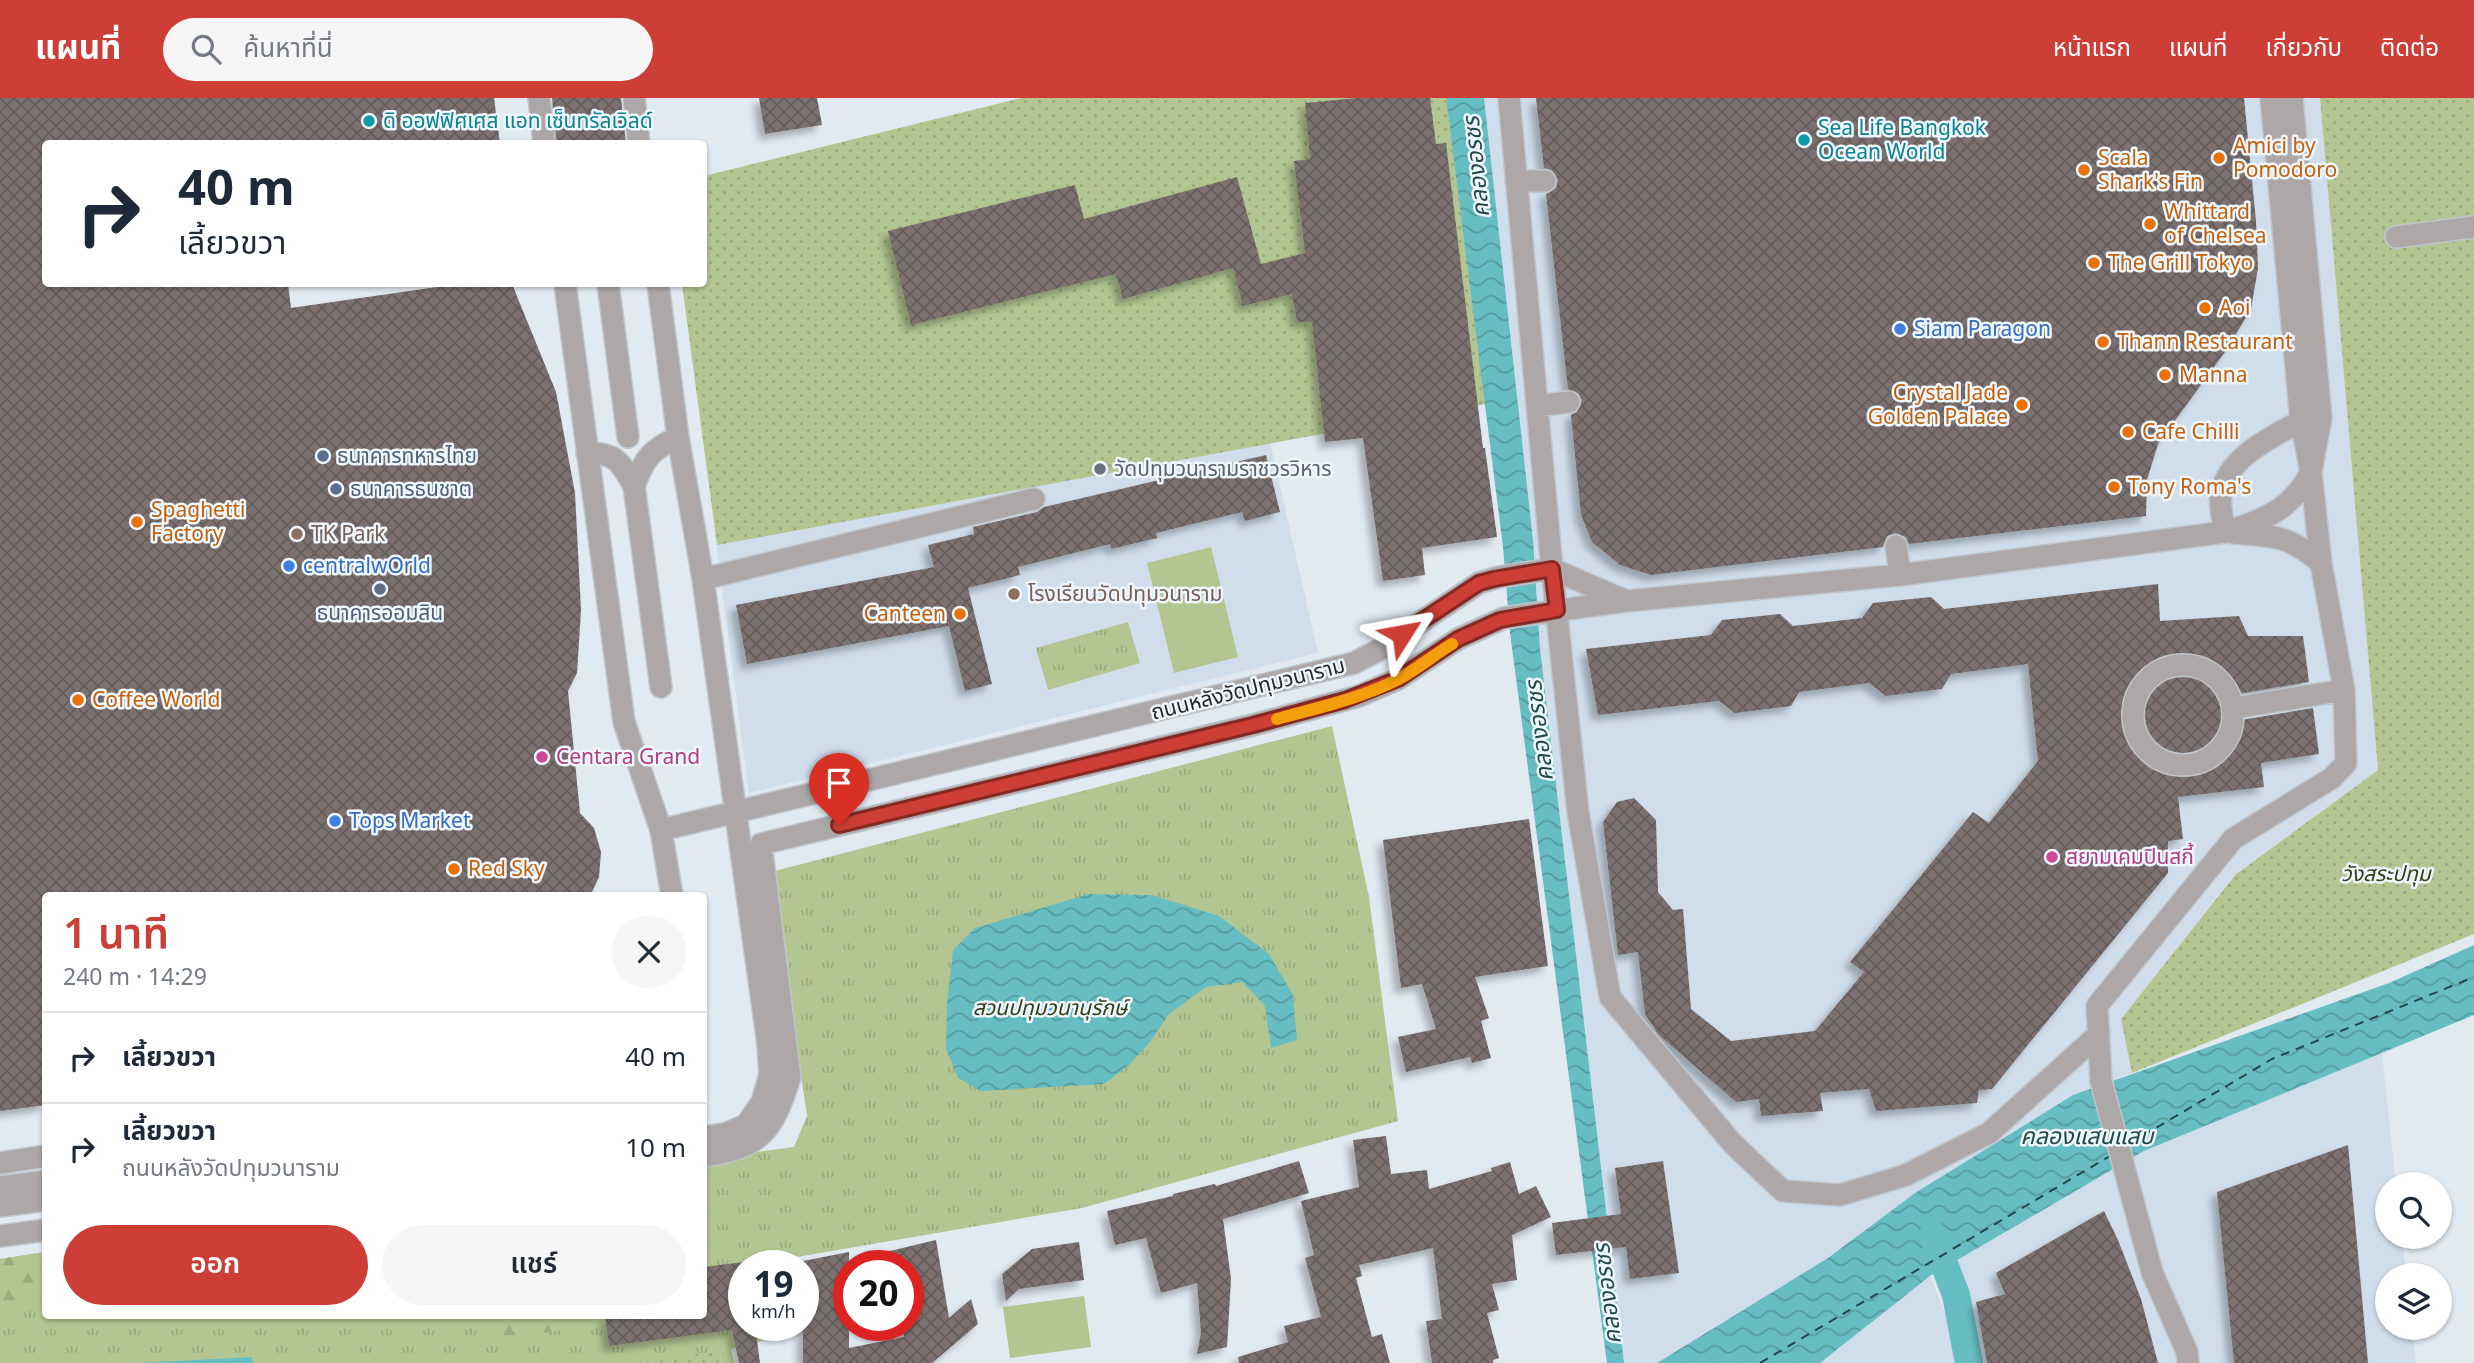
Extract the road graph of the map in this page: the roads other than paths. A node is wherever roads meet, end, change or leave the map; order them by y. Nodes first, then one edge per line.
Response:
1 (539, 98) edge
2 (634, 98) edge
3 (1509, 98) edge
4 (2271, 98) edge
5 (2292, 98) edge
6 (544, 140) edge
7 (639, 140) edge
8 (1516, 181) junction
9 (1545, 181) dead end
10 (2474, 227) edge
11 (2396, 237) dead end
12 (565, 287) edge
13 (608, 287) edge
14 (658, 287) edge
15 (1569, 402) dead end
16 (1537, 406) junction
17 (2301, 421) junction
18 (628, 437) dead end
19 (678, 437) junction
20 (587, 453) junction
21 (2311, 472) junction
22 (634, 486) junction
23 (1034, 499) dead end
24 (2225, 533) junction
25 (1896, 546) dead end
26 (2321, 563) junction
27 (1544, 570) junction
28 (1899, 575) junction
29 (704, 579) junction
30 (1626, 601) junction
31 (1549, 611) junction
32 (661, 687) dead end
33 (2344, 690) junction
34 (2234, 708) junction
35 (736, 811) junction
36 (661, 830) junction
37 (671, 892) edge
38 (2099, 1034) junction
39 (707, 1137) edge
40 (707, 1156) edge
41 (42, 1157) edge
42 (0, 1163) edge
43 (42, 1182) edge
44 (0, 1187) edge
45 (42, 1201) edge
46 (0, 1206) edge
47 (42, 1231) edge
48 (0, 1236) edge
49 (2188, 1363) edge

1 - 6 lane
2 - 7 lane
3 - 8 lane
4 - 17 lane
5 - 21 lane
8 - 9 lane
8 - 16 lane
10 - 11 lane
12 - 20 lane
13 - 18 lane
14 - 19 lane
15 - 16 lane
16 - 27 lane
17 - 21 lane
17 - 24 lane
19 - 22 lane
19 - 29 lane
20 - 22 lane
20 - 36 lane
21 - 24 lane
21 - 26 lane
22 - 32 lane
23 - 29 lane
24 - 26 lane
24 - 28 lane, ถนนหลังวัดปทุมวนาราม
25 - 28 lane
26 - 33 lane
27 - 30 lane
27 - 31 lane
27 - 35 lane, ถนนหลังวัดปทุมวนาราม
28 - 30 lane, ถนนหลังวัดปทุมวนาราม
29 - 35 lane
30 - 31 lane, ถนนหลังวัดปทุมวนาราม
31 - 38 lane
31 - 40 lane, ถนนหลังวัดปทุมวนาราม
33 - 34 lane
33 - 38 lane
34 - 34 lane
35 - 36 lane, ถนนหลังวัดปทุมวนาราม
35 - 39 lane
36 - 37 lane
38 - 49 lane
41 - 42 lane
43 - 44 lane
45 - 46 lane
47 - 48 lane

